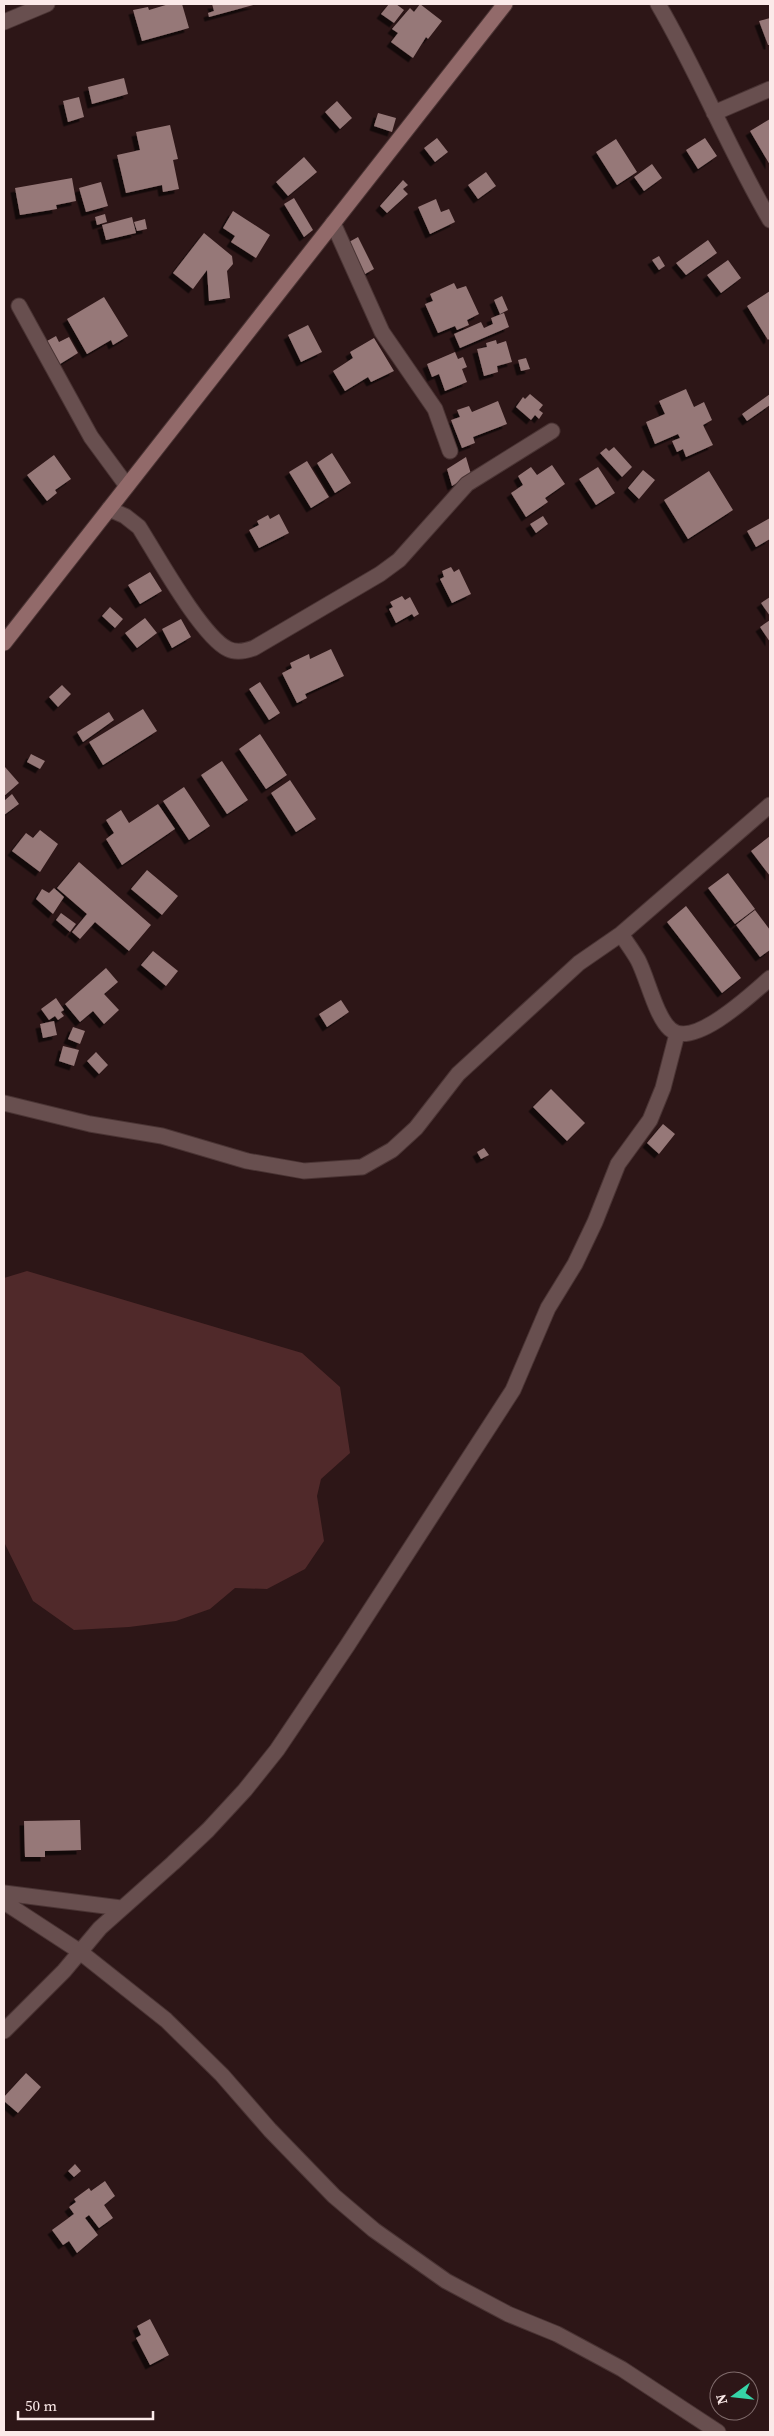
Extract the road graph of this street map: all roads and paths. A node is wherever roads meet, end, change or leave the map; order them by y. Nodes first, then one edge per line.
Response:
1 (44, 4) edge
2 (505, 4) edge
3 (658, 4) edge
4 (4, 22) edge
5 (770, 89) edge
6 (714, 113) junction
7 (770, 220) edge
8 (333, 223) junction
9 (19, 306) dead end
10 (552, 431) dead end
11 (450, 451) dead end
12 (127, 486) junction
13 (109, 509) junction
14 (4, 643) edge
15 (770, 804) edge
16 (621, 934) junction
17 (770, 978) edge
18 (677, 1034) junction
19 (4, 1103) edge
20 (4, 1893) edge
21 (4, 1902) edge
22 (121, 1908) junction
23 (79, 1951) junction
24 (4, 2031) edge
25 (718, 2432) edge

1 - 4 street
2 - 8 street
3 - 6 street
5 - 6 street
6 - 7 street
8 - 11 street
8 - 12 street
9 - 12 street
10 - 13 street
12 - 13 street
13 - 14 street
15 - 16 street
16 - 18 street
16 - 19 street
17 - 18 street
18 - 22 street
20 - 22 street
21 - 23 street
22 - 23 street
23 - 24 street
23 - 25 street

